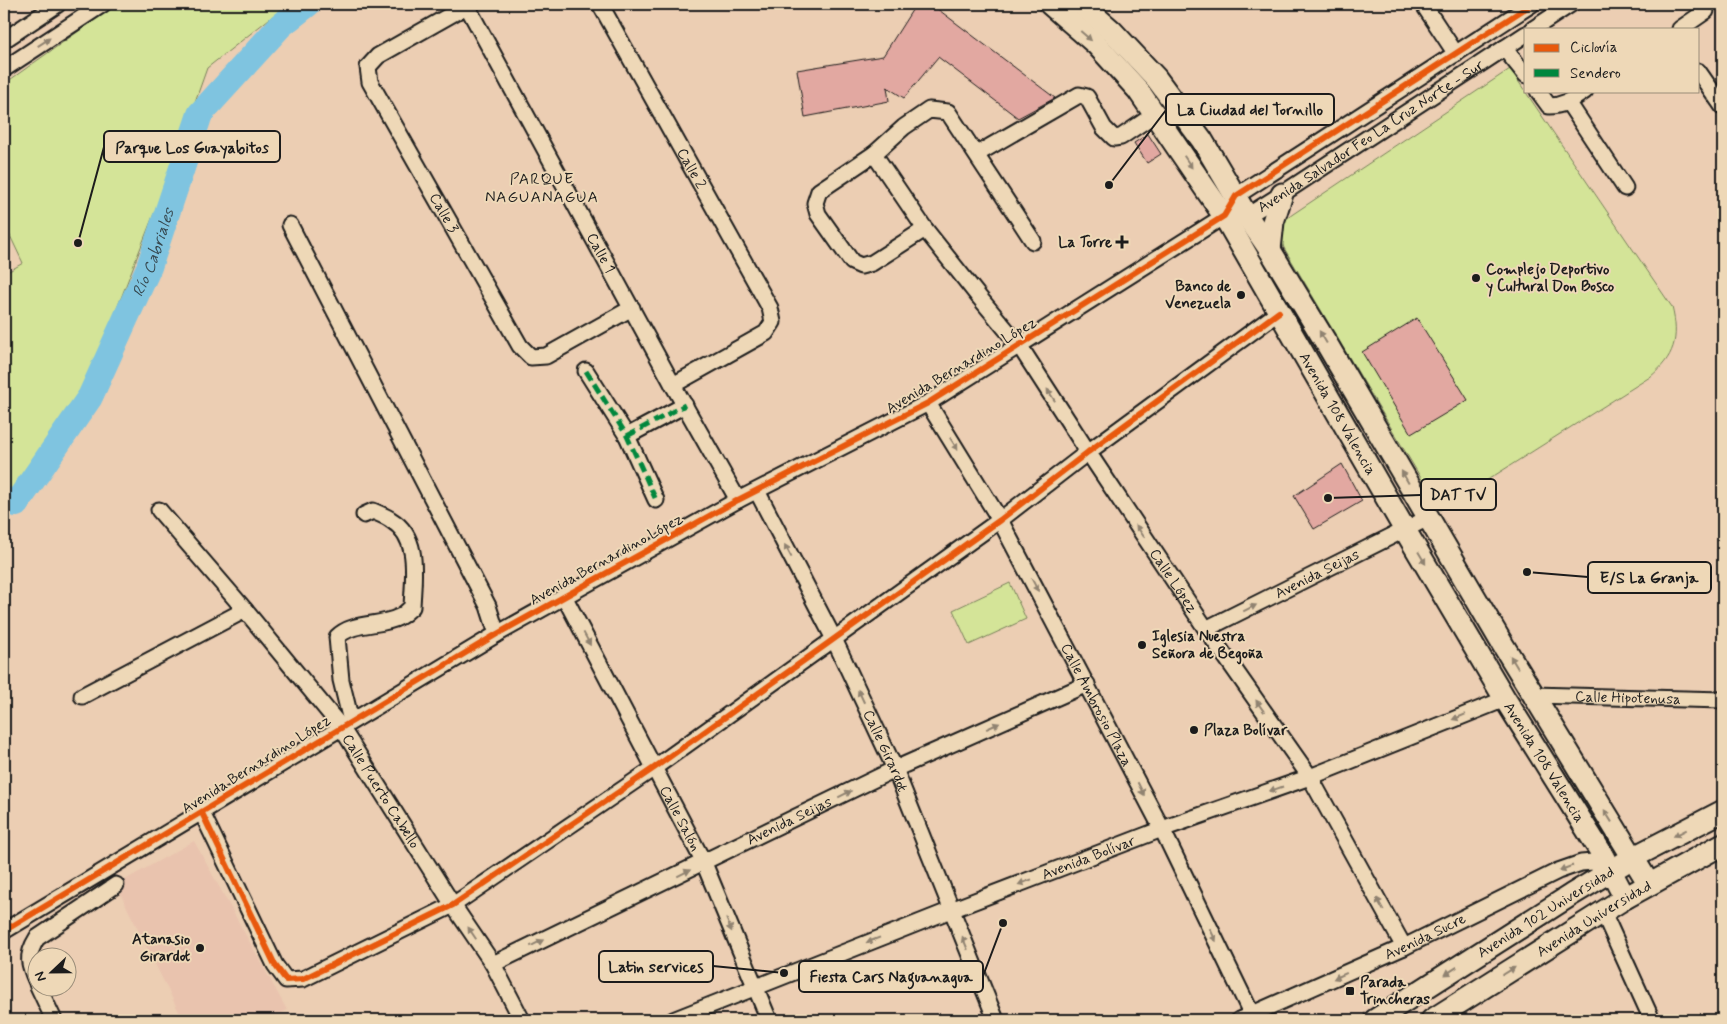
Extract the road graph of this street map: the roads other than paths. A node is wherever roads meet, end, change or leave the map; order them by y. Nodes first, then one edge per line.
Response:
1 (58, 4) edge
2 (103, 4) edge
3 (600, 4) edge
4 (1050, 4) edge
5 (1081, 4) edge
6 (1423, 4) edge
7 (1532, 4) edge
8 (1571, 4) edge
9 (468, 5) edge
10 (1706, 11) dead end
11 (1535, 28) edge
12 (1681, 28) edge
13 (1524, 35) edge
14 (4, 40) edge
15 (1504, 48) junction
16 (1456, 54) junction
17 (4, 69) edge
18 (1524, 73) edge
19 (1700, 74) edge
20 (1539, 92) edge
21 (1583, 92) edge
22 (1568, 102) junction
23 (1723, 107) edge
24 (1155, 114) junction
25 (874, 154) junction
26 (977, 154) junction
27 (1625, 188) dead end
28 (1282, 194) junction
29 (1236, 196) junction
30 (1224, 216) junction
31 (1247, 216) junction
32 (290, 225) dead end
33 (925, 229) junction
34 (1033, 241) dead end
35 (1270, 250) junction
36 (632, 308) junction
37 (1278, 312) junction
38 (1019, 345) junction
39 (586, 371) dead end
40 (673, 385) junction
41 (928, 403) junction
42 (685, 405) junction
43 (627, 436) junction
44 (1088, 452) junction
45 (756, 491) junction
46 (656, 500) dead end
47 (738, 500) junction
48 (159, 510) dead end
49 (364, 515) dead end
50 (1428, 518) junction
51 (1000, 520) junction
52 (1405, 530) junction
53 (564, 596) junction
54 (245, 610) junction
55 (1206, 629) junction
56 (497, 634) junction
57 (834, 639) junction
58 (1087, 684) junction
59 (1533, 695) junction
60 (82, 696) dead end
61 (1505, 698) junction
62 (1723, 700) edge
63 (346, 724) junction
64 (654, 768) junction
65 (895, 769) junction
66 (1310, 777) junction
67 (1723, 811) edge
68 (202, 813) junction
69 (1162, 829) junction
70 (1723, 844) edge
71 (1634, 857) junction
72 (704, 864) junction
73 (1611, 871) junction
74 (1649, 884) junction
75 (116, 885) dead end
76 (1625, 898) junction
77 (453, 905) junction
78 (951, 910) junction
79 (1603, 912) junction
80 (4, 931) edge
81 (32, 946) edge
82 (1404, 947) junction
83 (493, 964) junction
84 (754, 987) junction
85 (43, 996) edge
86 (1245, 1018) edge
87 (1435, 1019) edge
88 (54, 1020) edge
89 (522, 1020) edge
90 (673, 1020) edge
91 (769, 1020) edge
92 (996, 1020) edge
93 (1375, 1020) edge
94 (1652, 1020) edge

1 - 14 street
17 -> 2 street
3 - 40 street, Calle 2
4 -> 24 street, Avenida 108 Valencia
5 - 29 street, Avenida 108 Valencia
6 - 16 street
7 - 16 street, Avenida Salvador Feo La Cruz Norte - Sur
8 - 11 street
9 - 36 street, Calle 1
9 - 36 street, Calle 3
10 - 12 street
13 - 15 street, Avenida Salvador Feo La Cruz Norte - Sur
15 - 18 street
15 - 28 street, Avenida Salvador Feo La Cruz Norte - Sur
16 - 29 street, Avenida Salvador Feo La Cruz Norte - Sur
19 - 23 street
20 - 22 street
21 - 22 street
22 - 27 street
24 - 26 street
24 -> 30 street, Avenida 108 Valencia
25 - 26 street
25 - 33 street, Calle López
25 - 33 street
26 - 34 street
28 - 31 street, Avenida Salvador Feo La Cruz Norte - Sur
28 - 35 street
29 - 30 street, Avenida Salvador Feo La Cruz Norte - Sur
29 - 31 street, Avenida 108 Valencia
30 - 31 street, Avenida Salvador Feo La Cruz Norte - Sur
30 - 37 street, Avenida 108 Valencia
30 - 38 street, Avenida Bernardino López
31 - 35 street, Avenida 108 Valencia
32 - 56 street
33 - 38 street, Calle López
50 -> 35 street, Avenida 108 Valencia
36 - 40 street, Calle 1
37 - 44 street
37 - 52 street, Avenida 108 Valencia
38 - 41 street, Avenida Bernardino López
44 -> 38 street, Calle López
39 - 43 street
40 - 42 street, Calle 1
41 - 45 street, Avenida Bernardino López
41 -> 51 street, Calle Ambrosio Plaza
42 - 43 street
42 - 47 street, Calle 1
43 - 46 street
44 - 51 street
55 -> 44 street, Calle López
45 - 47 street, Avenida Bernardino López
57 -> 45 street, Calle Girardot
47 - 53 street, Avenida Bernardino López
48 - 54 street, Calle Puerto Cabello
49 - 63 street
50 - 52 street, Avenida Seijas
59 -> 50 street, Avenida 108 Valencia
51 - 57 street
51 -> 58 street, Calle Ambrosio Plaza
55 -> 52 street, Avenida Seijas
52 -> 61 street, Avenida 108 Valencia
53 - 56 street, Avenida Bernardino López
53 -> 64 street, Calle Salón
54 - 60 street
54 - 63 street, Calle Puerto Cabello
66 -> 55 street, Calle López
56 - 63 street, Avenida Bernardino López
57 - 64 street
65 -> 57 street, Calle Girardot
65 -> 58 street, Avenida Seijas
58 -> 69 street, Calle Ambrosio Plaza
59 - 62 street, Calle Hipotenusa
71 -> 59 street, Avenida 108 Valencia
61 -> 66 street, Avenida Bolívar
61 - 73 street, Avenida 108 Valencia
63 - 68 street, Avenida Bernardino López
63 - 77 street, Calle Puerto Cabello
64 - 72 street, Calle Salón
64 - 77 street
72 -> 65 street, Avenida Seijas
65 - 78 street, Calle Girardot
66 -> 69 street, Avenida Bolívar
82 -> 66 street, Calle López
67 -> 71 street, Avenida 102 Universidad
68 - 77 street
68 - 80 street, Avenida Bernardino López
69 -> 78 street, Avenida Bolívar
69 -> 86 street, Calle Ambrosio Plaza
70 - 74 street, Avenida Universidad
71 - 73 street, Avenida 102 Universidad
71 - 74 street, Avenida 108 Valencia
83 -> 72 street, Avenida Seijas
72 -> 84 street, Calle Salón
73 - 76 street, Avenida 108 Valencia
73 -> 82 street, Avenida Sucre
73 -> 93 street, Avenida 102 Universidad
74 - 76 street, Avenida Universidad
75 - 81 street
76 - 79 street, Avenida Universidad
83 -> 77 street, Calle Puerto Cabello
78 -> 84 street, Avenida Bolívar
92 -> 78 street, Calle Girardot
87 -> 79 street, Avenida Universidad
79 - 94 street
82 -> 86 street, Avenida Sucre
83 - 89 street, Calle Puerto Cabello
84 - 90 street, Avenida Bolívar
84 - 91 street, Calle Salón
85 - 88 street

